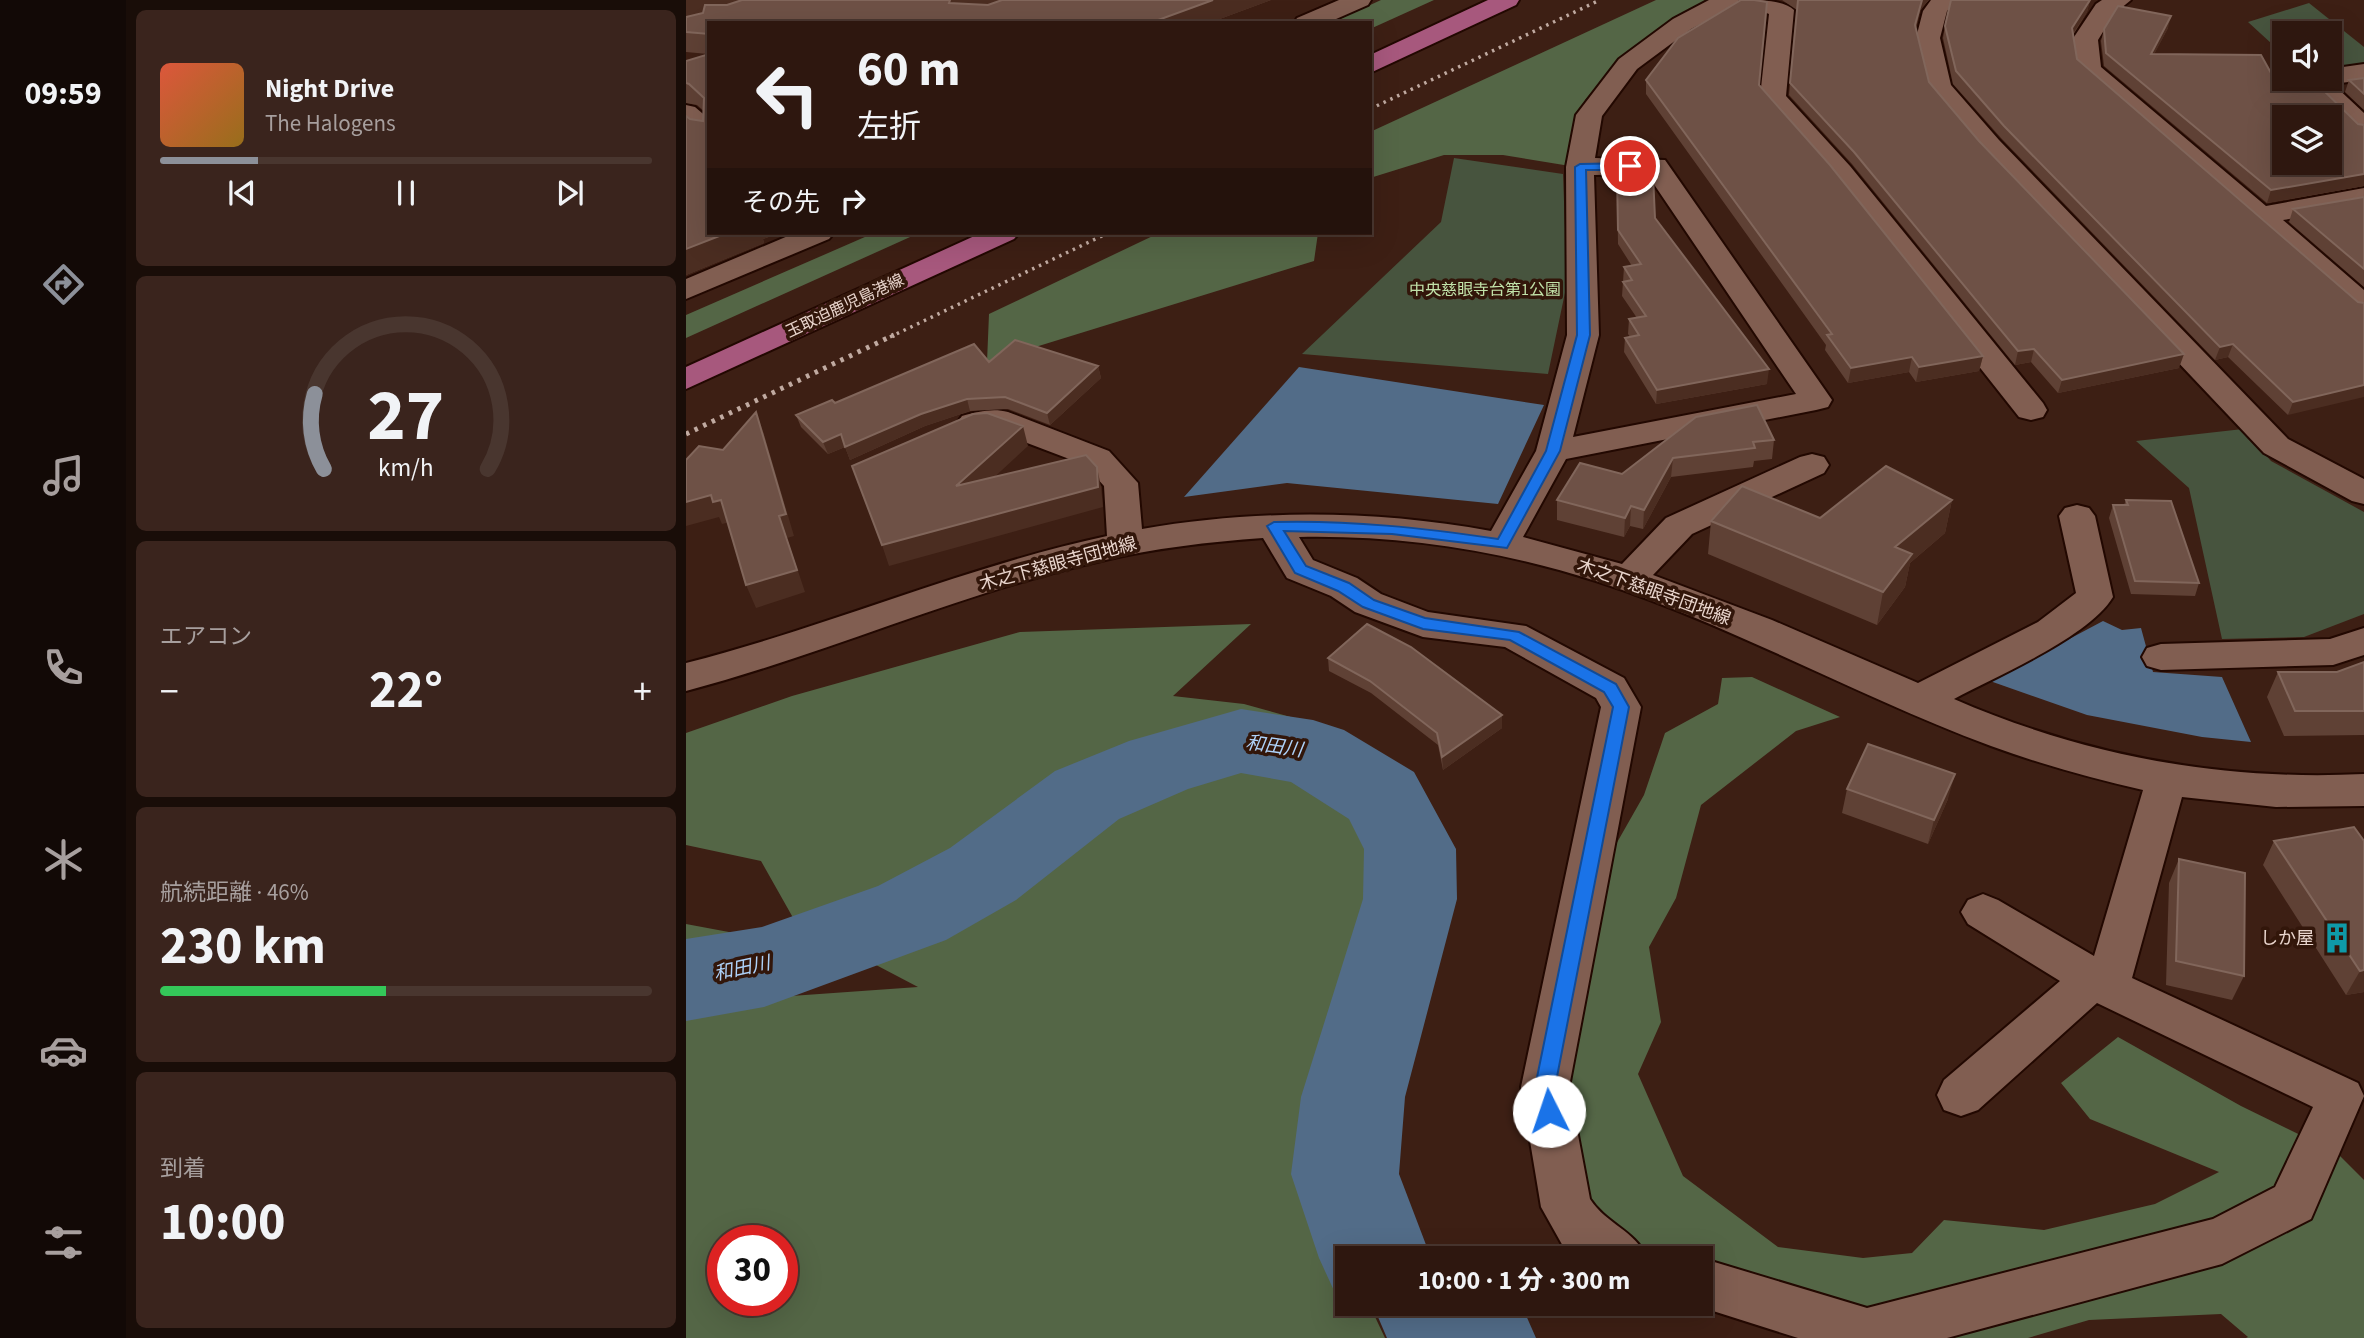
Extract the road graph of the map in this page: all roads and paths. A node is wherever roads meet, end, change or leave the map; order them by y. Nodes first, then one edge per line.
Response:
1 (1359, 0) edge
2 (1460, 0) edge
3 (1507, 0) edge
4 (1727, 0) edge
5 (1756, 0) edge
6 (1943, 0) edge
7 (2119, 0) edge
8 (1311, 21) edge
9 (1372, 40) edge
10 (1372, 64) edge
11 (2364, 72) edge
12 (2342, 75) edge
13 (2325, 91) edge
14 (2364, 128) edge
15 (1580, 167) junction
16 (2364, 197) edge
17 (2260, 216) junction
18 (814, 235) edge
19 (941, 235) edge
20 (1000, 235) edge
21 (686, 290) edge
22 (2364, 306) edge
23 (686, 350) edge
24 (686, 379) edge
25 (2007, 381) junction
26 (1975, 390) dead end
27 (2031, 410) dead end
28 (948, 433) edge
29 (1553, 451) junction
30 (1812, 465) dead end
31 (2364, 493) edge
32 (2077, 516) dead end
33 (1274, 526) junction
34 (1125, 544) junction
35 (1502, 544) junction
36 (1629, 579) junction
37 (2364, 641) edge
38 (2161, 657) dead end
39 (686, 677) edge
40 (1919, 699) junction
41 (2166, 781) junction
42 (2364, 790) edge
43 (1983, 912) dead end
44 (2100, 983) junction
45 (1961, 1095) dead end
46 (1604, 1246) edge
47 (1713, 1287) edge

1 - 8 street
2 - 9 main road
3 - 10 main road
4 - 15 street
5 - 25 street
6 - 31 street
7 - 17 street
11 - 12 street
13 - 14 street
15 - 29 street
15 - 29 street
16 - 17 street
17 - 22 street
18 - 21 street
19 - 23 main road, 玉取迫鹿児島港線
20 - 24 main road, 玉取迫鹿児島港線
25 - 26 street
25 - 27 street
28 - 34 street
29 - 35 street
30 - 36 street
32 - 40 street
33 - 34 street, 木之下慈眼寺団地線
33 - 35 street, 木之下慈眼寺団地線
33 - 46 street
34 - 39 street, 木之下慈眼寺団地線
35 - 36 street, 木之下慈眼寺団地線
36 - 40 street, 木之下慈眼寺団地線
37 - 38 street
40 - 41 street, 木之下慈眼寺団地線
41 - 42 street, 木之下慈眼寺団地線
41 - 44 street
43 - 44 street
44 - 45 street
44 - 47 street

